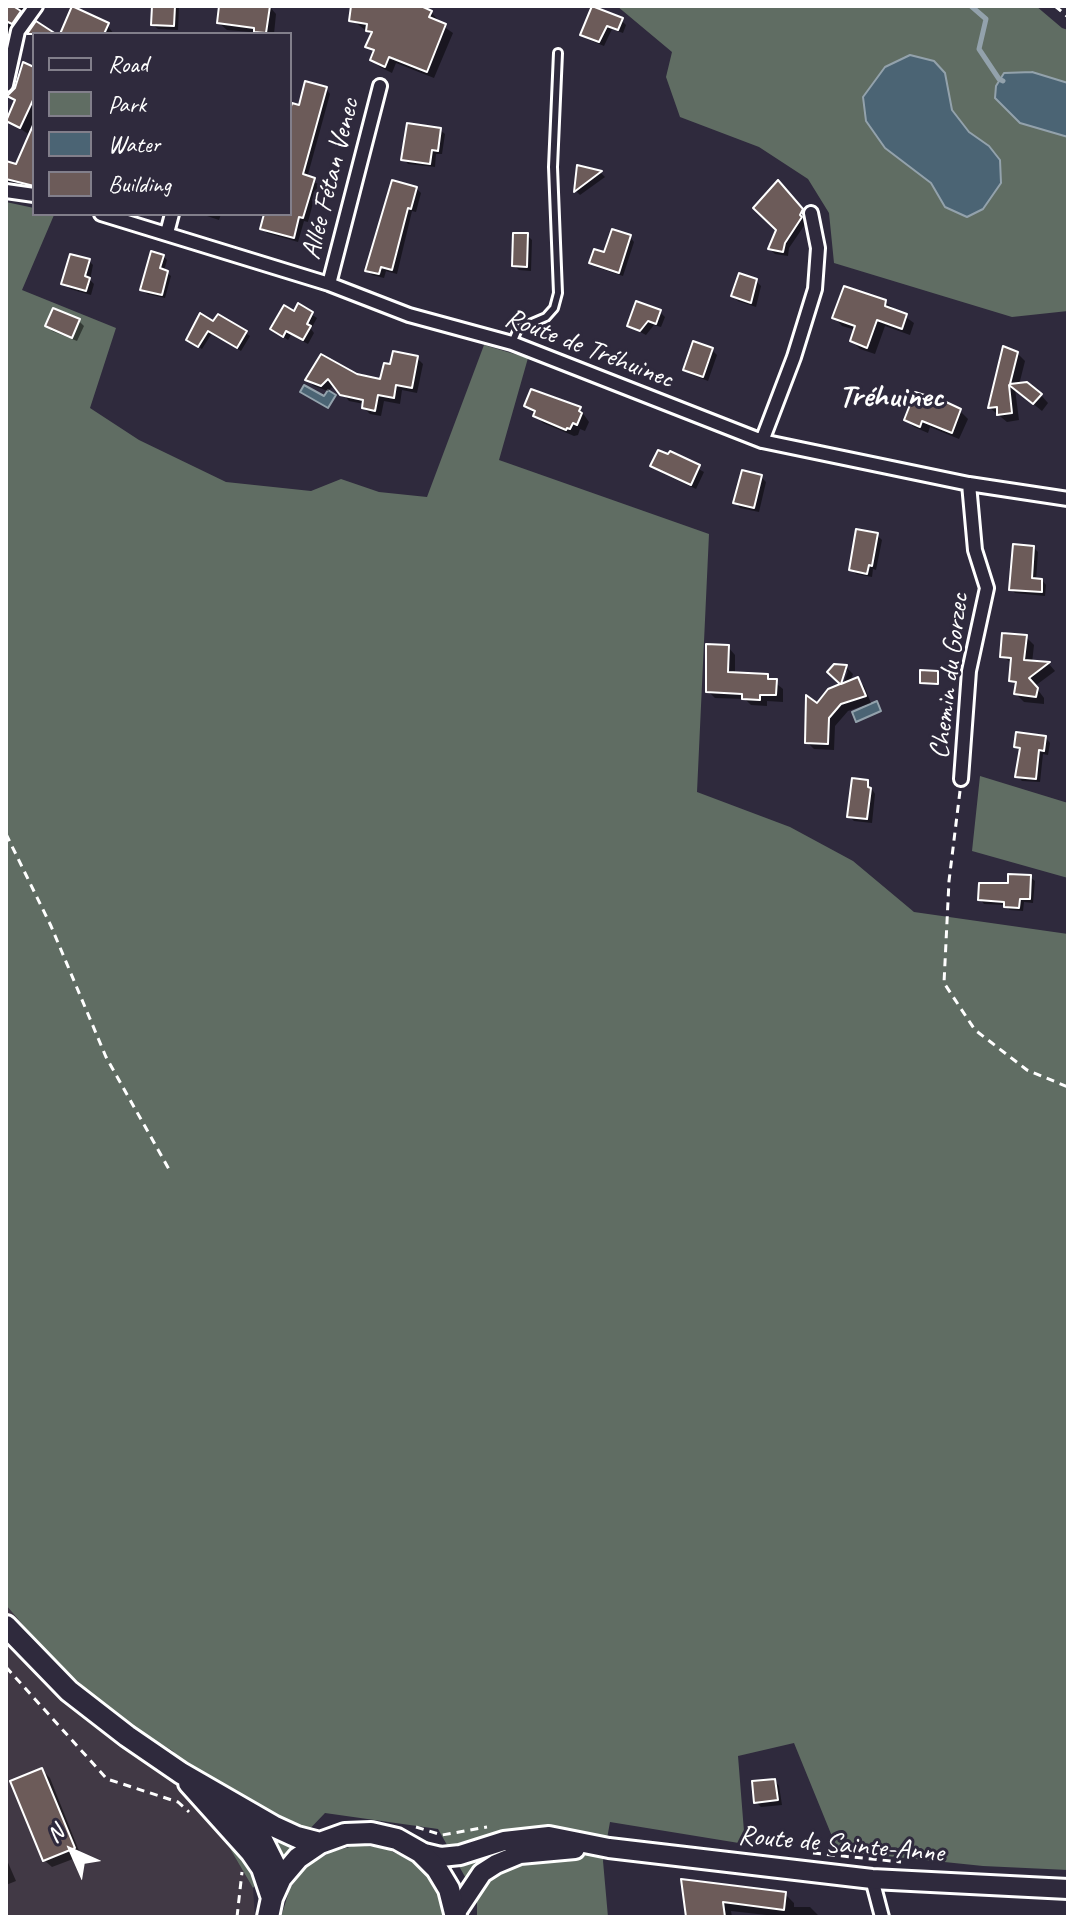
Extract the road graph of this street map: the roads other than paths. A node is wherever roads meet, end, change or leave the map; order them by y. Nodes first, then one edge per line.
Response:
1 (36, 6) edge
2 (558, 53) dead end
3 (6, 85) edge
4 (380, 86) dead end
5 (6, 191) edge
6 (32, 195) edge
7 (811, 213) dead end
8 (108, 216) edge
9 (171, 216) edge
10 (167, 233) junction
11 (329, 284) junction
12 (512, 343) junction
13 (762, 441) junction
14 (969, 484) junction
15 (1068, 499) edge
16 (961, 779) road end
17 (6, 1626) edge
18 (181, 1773) junction
19 (192, 1802) junction
20 (320, 1843) junction
21 (609, 1848) junction
22 (420, 1852) junction
23 (281, 1878) junction
24 (872, 1879) junction
25 (1068, 1889) edge
26 (268, 1911) edge
27 (456, 1914) edge
28 (882, 1917) edge

1 - 3 street
2 - 12 lane
4 - 11 street, Allée Fétan Venec
5 - 6 street
7 - 13 street
8 - 10 street, Route de Tréhuinec
9 - 10 street
10 - 11 street, Route de Tréhuinec
11 - 12 street, Route de Tréhuinec
12 - 13 street, Route de Tréhuinec
13 - 14 street, Route de Tréhuinec
14 - 15 street, Route de Tréhuinec
14 - 16 street, Chemin du Gorzec
17 - 18 main road
18 - 19 main road
18 - 20 main road
19 - 23 main road
19 - 26 main road
20 - 22 main road
20 - 23 main road
21 - 22 main road, Route de Sainte-Anne
21 - 24 main road, Route de Sainte-Anne
21 - 27 main road, Route de Sainte-Anne
22 - 27 main road
23 - 26 main road
24 - 25 main road, Route de Sainte-Anne
24 - 28 street

